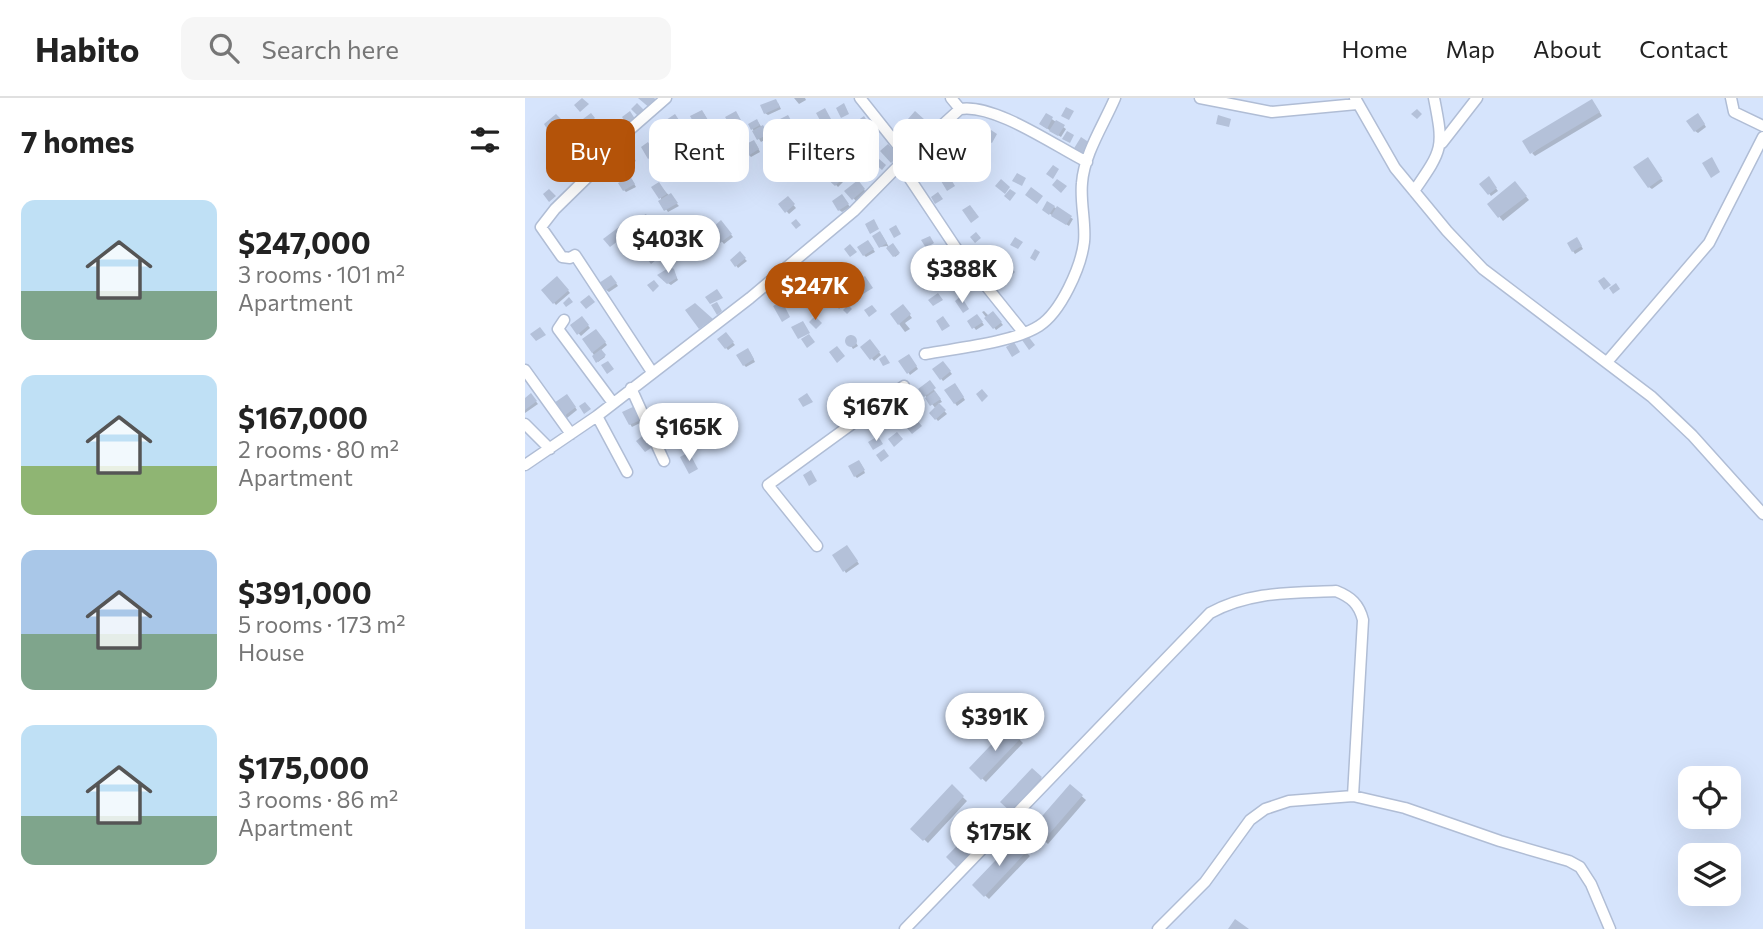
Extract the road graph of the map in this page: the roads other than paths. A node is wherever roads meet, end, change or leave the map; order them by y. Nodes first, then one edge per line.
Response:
1 (666, 98) edge
2 (860, 98) edge
3 (951, 98) edge
4 (1115, 98) edge
5 (1200, 98) edge
6 (1434, 98) edge
7 (1477, 98) edge
8 (1731, 98) edge
9 (1356, 101) edge
10 (960, 109) junction
11 (949, 119) edge
12 (1763, 126) edge
13 (1763, 137) edge
14 (1441, 142) junction
15 (893, 144) edge
16 (1087, 162) junction
17 (893, 171) edge
18 (917, 182) edge
19 (1414, 191) junction
20 (564, 320) dead end
21 (1023, 332) junction
22 (925, 354) dead end
23 (1607, 362) junction
24 (525, 370) edge
25 (652, 372) junction
26 (904, 386) dead end
27 (631, 388) junction
28 (613, 403) junction
29 (597, 416) junction
30 (525, 425) edge
31 (571, 435) junction
32 (550, 449) junction
33 (664, 461) dead end
34 (525, 465) edge
35 (627, 472) dead end
36 (1763, 514) edge
37 (817, 546) dead end
38 (1353, 796) junction
39 (905, 929) edge
40 (1158, 929) edge
41 (1609, 929) edge

1 - 25 street
2 - 15 street
3 - 10 street
4 - 16 street
5 - 9 street
6 - 14 street
7 - 14 street
8 - 12 street
9 - 19 street
10 - 11 street
10 - 16 street
13 - 23 street
14 - 19 street
16 - 21 street
17 - 25 street
18 - 21 street
19 - 23 street
20 - 28 street
21 - 22 street
23 - 36 street
24 - 31 street
25 - 27 street
26 - 37 street
27 - 28 street
27 - 33 street
28 - 29 street
29 - 31 street
29 - 35 street
30 - 32 street
31 - 32 street
32 - 34 street
38 - 39 street
38 - 40 street
38 - 41 street

